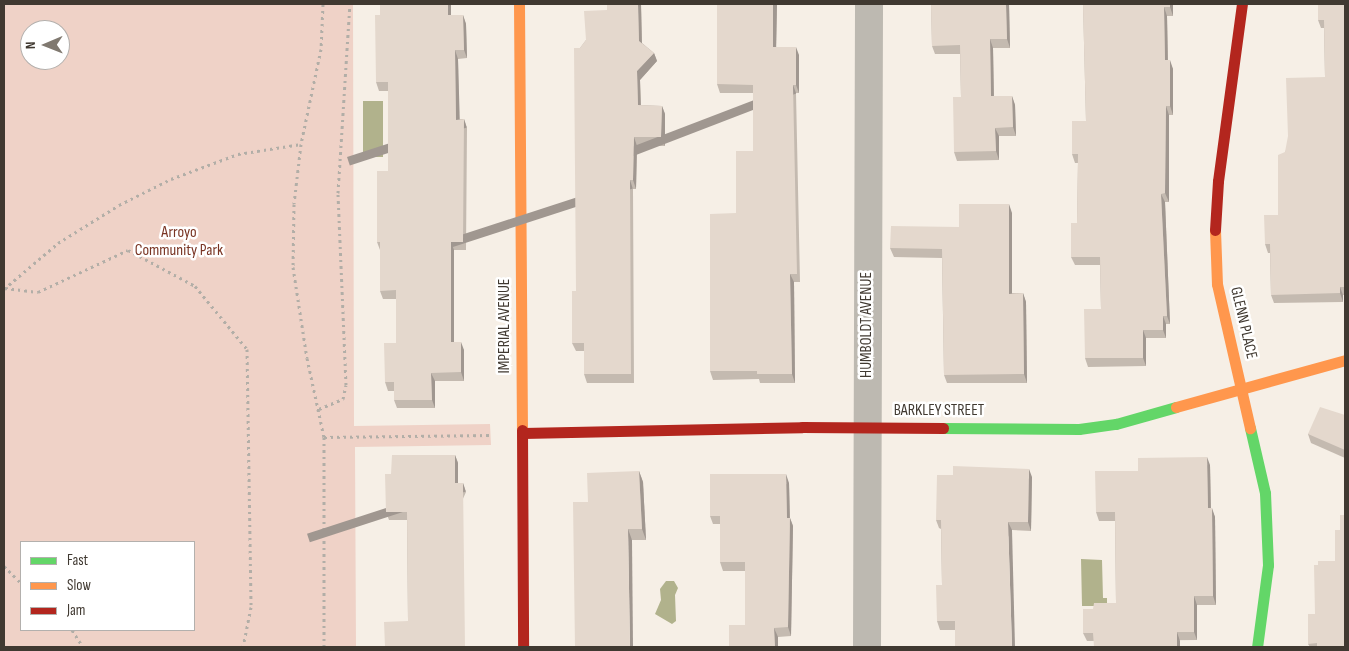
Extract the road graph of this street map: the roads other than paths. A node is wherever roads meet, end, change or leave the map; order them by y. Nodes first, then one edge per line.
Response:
1 (519, 4) edge
2 (869, 4) edge
3 (1242, 4) edge
4 (1345, 360) edge
5 (1241, 388) junction
6 (867, 427) junction
7 (523, 433) junction
8 (523, 647) edge
9 (868, 647) edge
10 (1257, 647) edge

1 - 7 street, IMPERIAL AVENUE
2 - 6 street, HUMBOLDT AVENUE
3 - 5 street, GLENN PLACE
4 - 5 street, BARKLEY STREET
5 - 6 street, BARKLEY STREET
5 - 10 street, GLENN PLACE
6 - 7 street, BARKLEY STREET
6 - 9 street, HUMBOLDT AVENUE
7 - 8 street, IMPERIAL AVENUE

